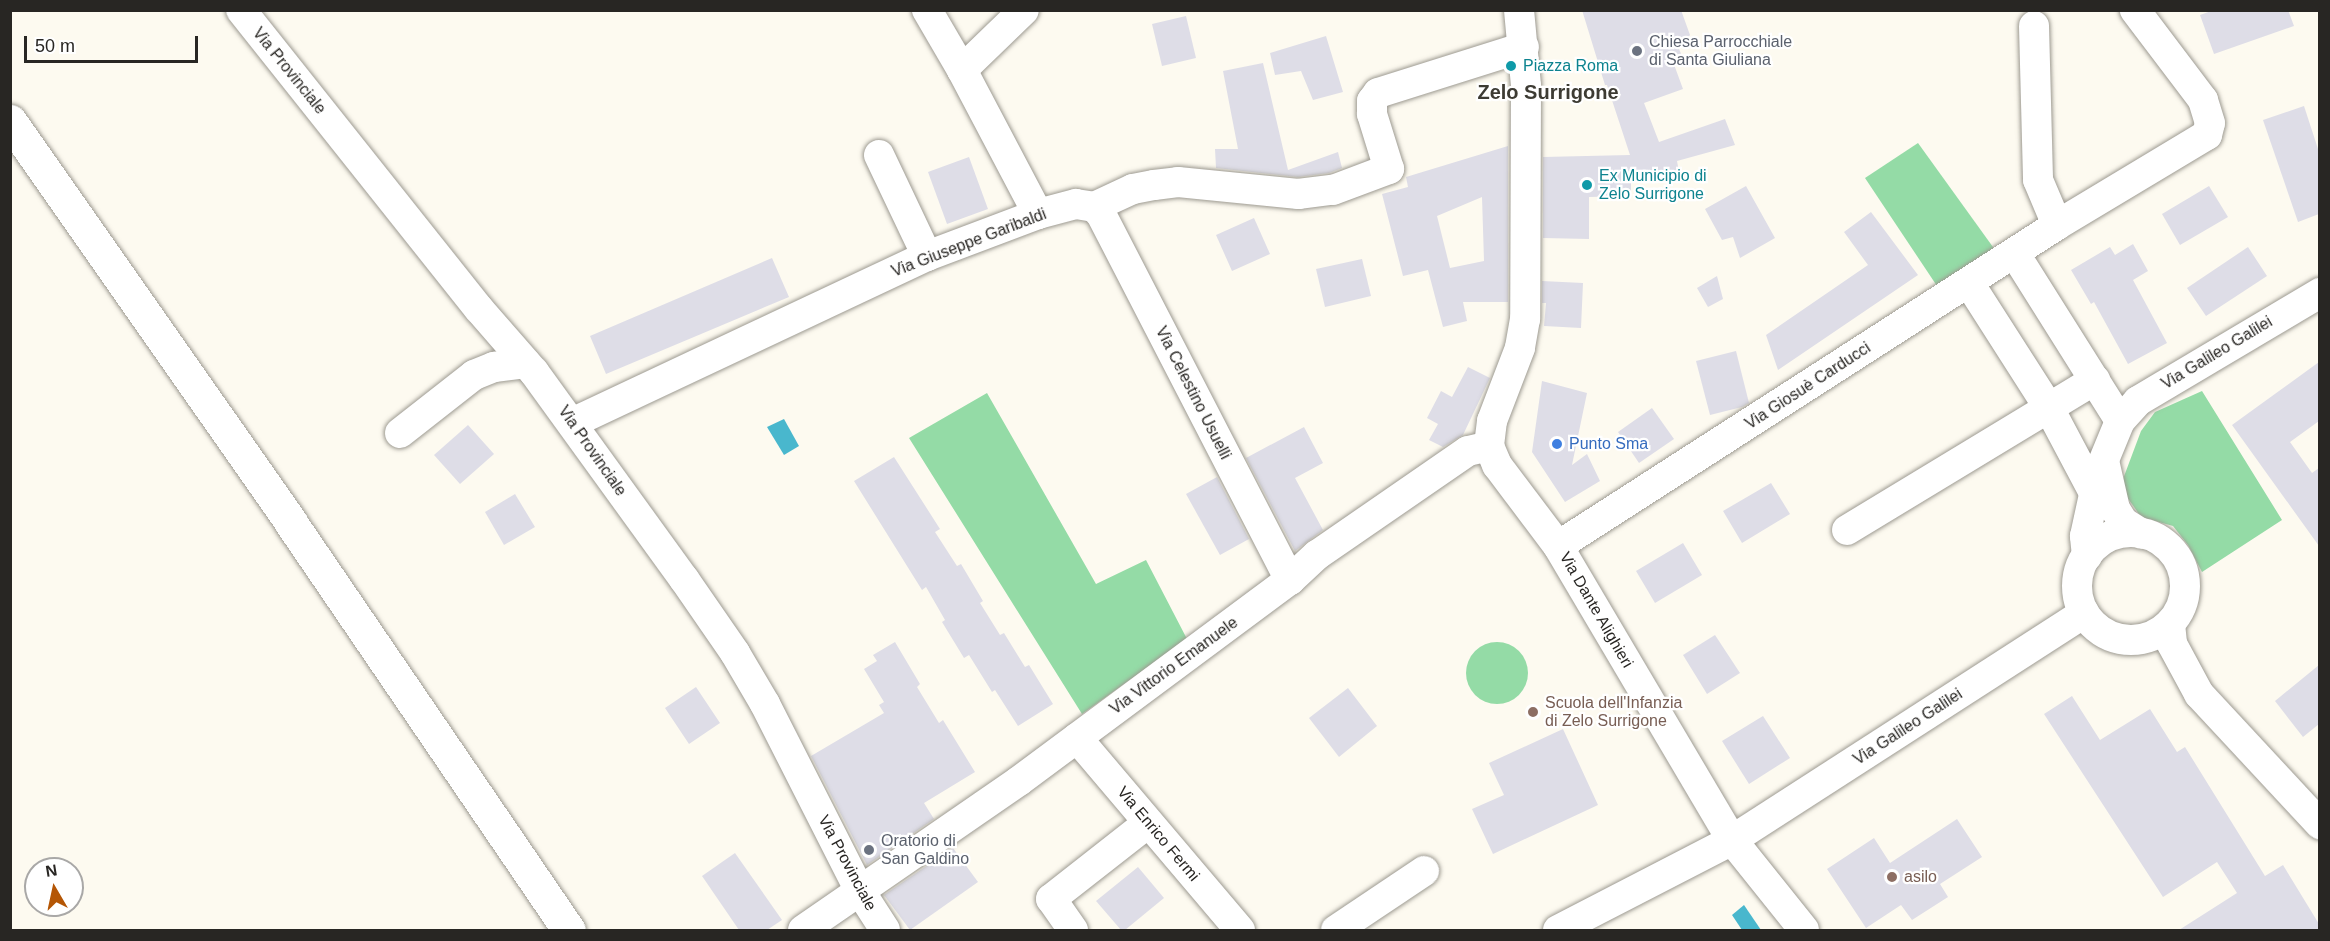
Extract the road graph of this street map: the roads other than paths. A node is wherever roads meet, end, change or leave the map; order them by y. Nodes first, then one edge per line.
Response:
1 (241, 10) edge
2 (927, 10) edge
3 (1024, 10) edge
4 (1519, 10) edge
5 (2134, 10) edge
6 (2034, 26) dead end
7 (1524, 47) junction
8 (962, 70) junction
9 (10, 121) edge
10 (879, 155) dead end
11 (1094, 207) junction
12 (1038, 214) junction
13 (2057, 225) junction
14 (2015, 254) junction
15 (927, 256) junction
16 (1969, 283) junction
17 (2319, 293) edge
18 (526, 363) junction
19 (2095, 380) junction
20 (2049, 408) junction
21 (2120, 421) junction
22 (572, 423) junction
23 (400, 433) dead end
24 (2066, 437) junction
25 (1489, 446) junction
26 (2106, 457) junction
27 (2094, 493) junction
28 (1846, 530) dead end
29 (2142, 534) junction
30 (1558, 546) junction
31 (2086, 556) junction
32 (1290, 580) junction
33 (2084, 613) junction
34 (2170, 624) junction
35 (1077, 738) junction
36 (1149, 823) junction
37 (2319, 824) edge
38 (1732, 840) junction
39 (1424, 871) dead end
40 (860, 891) junction
41 (569, 930) edge
42 (803, 930) edge
43 (885, 930) edge
44 (1073, 930) edge
45 (1240, 930) edge
46 (1336, 930) edge
47 (1558, 930) edge
48 (1804, 930) edge

1 - 18 street, Via Provinciale
2 - 8 street
3 - 8 street
4 - 7 street
5 - 13 street, Via Giosuè Carducci
6 - 13 street
7 - 11 street, Via Giuseppe Garibaldi
7 - 25 street
8 - 12 street
9 - 41 main road
10 - 15 street
11 - 12 street, Via Giuseppe Garibaldi
11 - 32 street, Via Celestino Usuelli
12 - 15 street, Via Giuseppe Garibaldi
13 - 14 street, Via Giosuè Carducci
14 - 16 street, Via Giosuè Carducci
14 - 19 street
15 - 22 street, Via Giuseppe Garibaldi
16 - 20 street
16 - 30 street, Via Giosuè Carducci
17 - 21 street, Via Galileo Galilei
18 - 22 street, Via Provinciale
18 - 23 street
19 - 20 street
19 - 21 street
20 - 24 street
20 - 28 street
21 - 26 street, Via Galileo Galilei
22 - 40 street, Via Provinciale
24 - 26 street
24 - 27 street
25 - 30 street, Via Dante Alighieri
25 - 32 street, Via Vittorio Emanuele
26 - 27 street, Via Galileo Galilei
26 - 29 street
27 - 31 street, Via Galileo Galilei
29 - 31 street
29 - 34 street
30 - 38 street, Via Dante Alighieri
31 - 33 street
32 - 35 street, Via Vittorio Emanuele
33 - 34 street
33 - 38 street, Via Galileo Galilei
34 - 37 street
35 - 36 street, Via Enrico Fermi
35 - 40 street, Via Vittorio Emanuele
36 - 44 street
36 - 45 street, Via Enrico Fermi
38 - 47 street, Via Galileo Galilei
38 - 48 street, Via Dante Alighieri
39 - 46 street
40 - 42 street, Via Vittorio Emanuele
40 - 43 street, Via Provinciale

